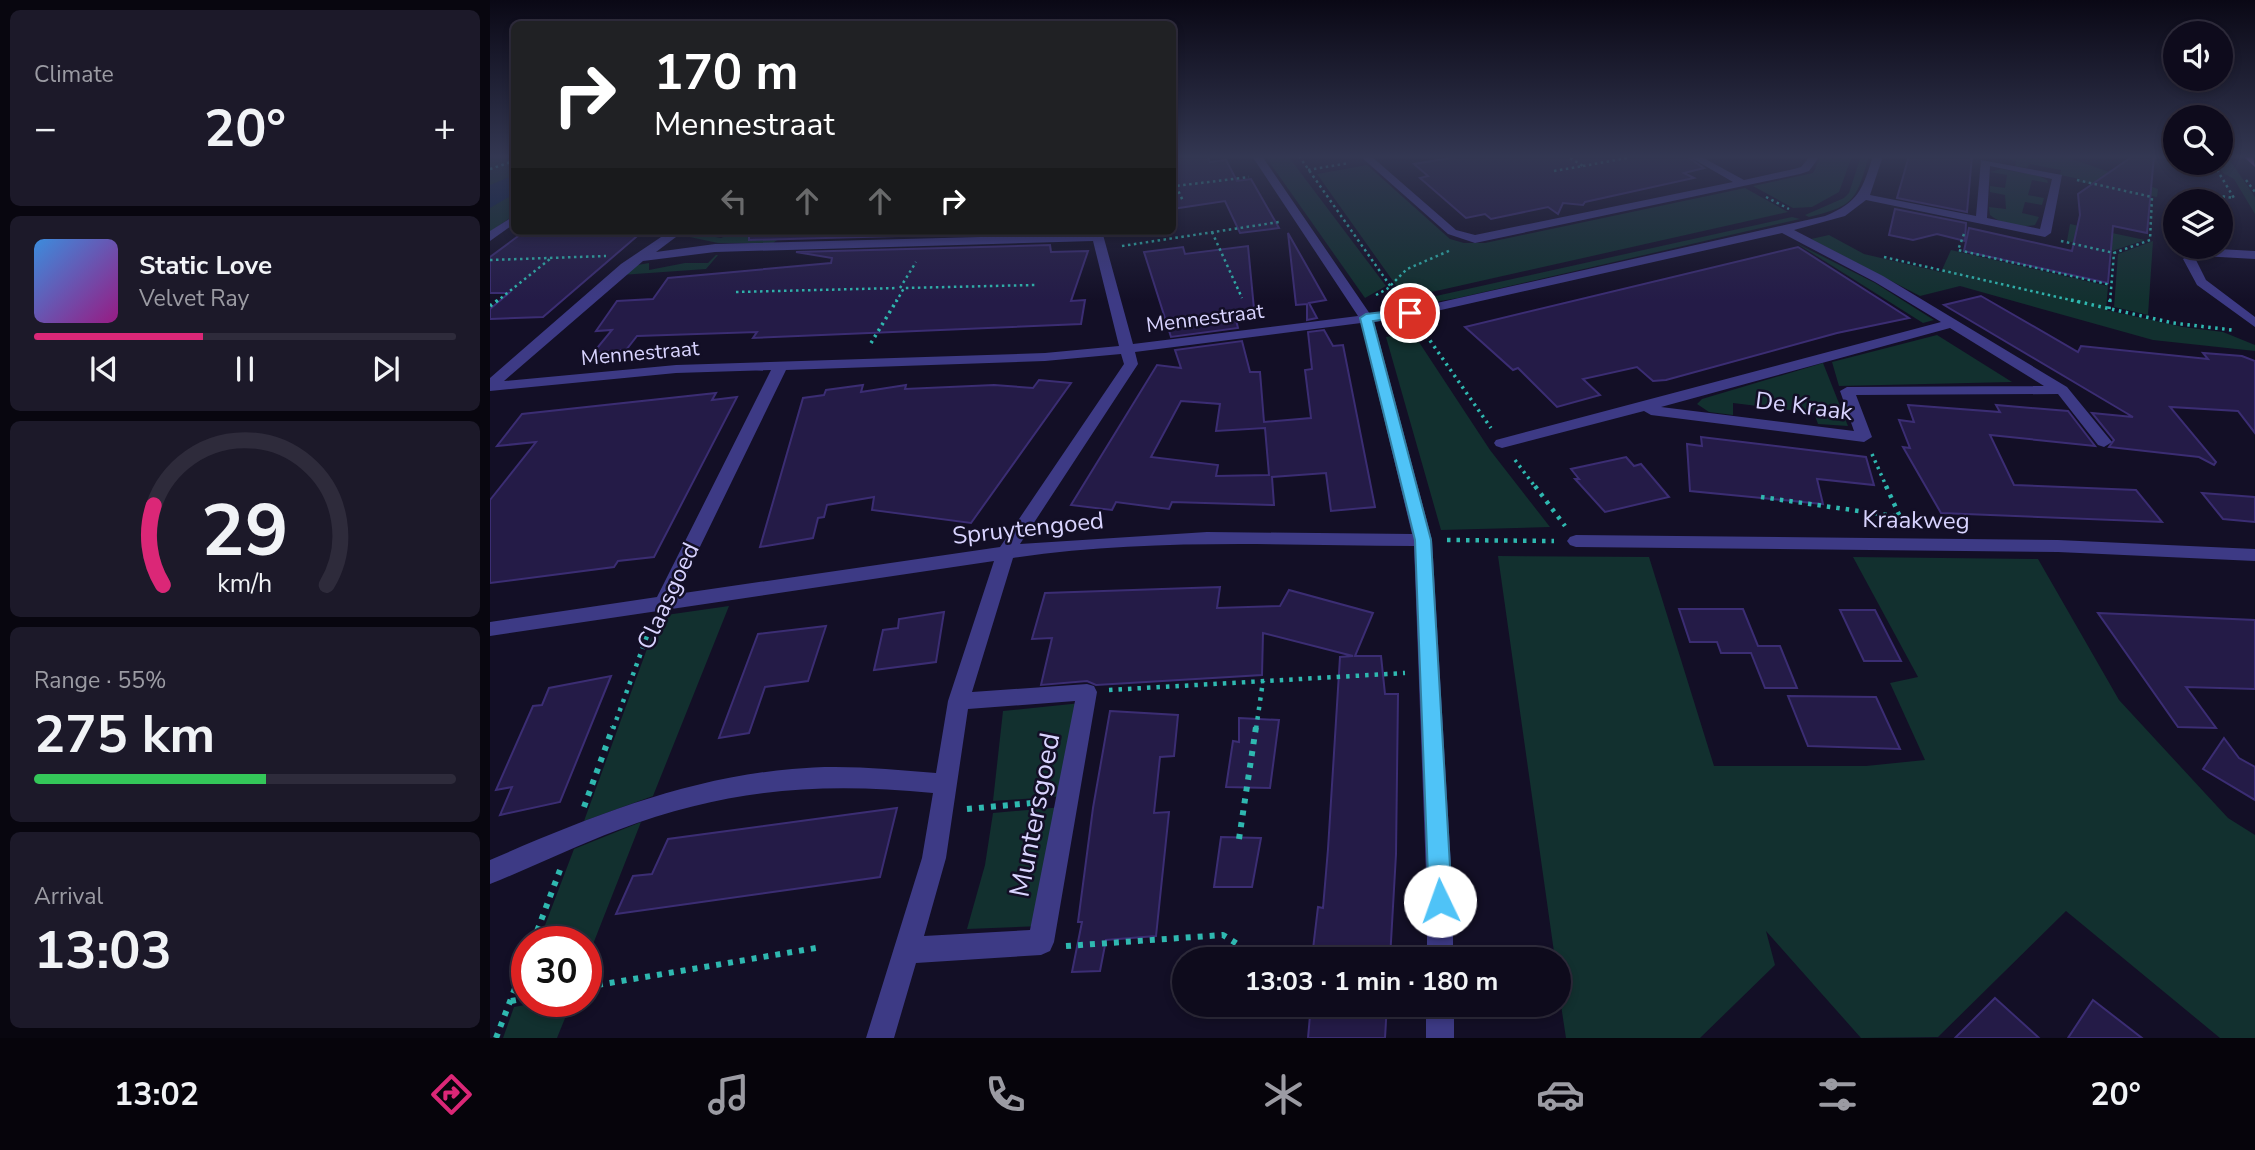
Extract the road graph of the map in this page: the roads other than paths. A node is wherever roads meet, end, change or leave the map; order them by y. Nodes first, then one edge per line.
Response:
1 (1291, 204) edge
2 (1421, 204) edge
3 (1647, 204) edge
4 (1855, 204) edge
5 (1903, 204) edge
6 (1982, 204) edge
7 (2052, 204) edge
8 (1981, 220) junction
9 (511, 221) edge
10 (1783, 229) junction
11 (673, 235) edge
12 (490, 237) edge
13 (1099, 239) edge
14 (715, 248) junction
15 (2255, 255) edge
16 (643, 256) junction
17 (2255, 266) edge
18 (2193, 270) junction
19 (1361, 311) junction
20 (1952, 323) junction
21 (2255, 323) edge
22 (1127, 349) junction
23 (781, 365) junction
24 (490, 386) edge
25 (2062, 390) junction
26 (1643, 409) junction
27 (2104, 442) dead end
28 (1502, 443) road end
29 (1423, 540) junction
30 (1576, 541) road end
31 (1006, 552) junction
32 (2255, 555) edge
33 (664, 602) junction
34 (490, 629) edge
35 (960, 701) junction
36 (946, 784) junction
37 (490, 872) edge
38 (1440, 947) edge
39 (906, 950) junction
40 (1440, 1017) edge
41 (880, 1038) edge
42 (1440, 1038) edge

1 - 19 street
2 - 3 street
4 - 10 street, Mennestraat
5 - 8 street
6 - 8 street
7 - 8 street
9 - 12 street
10 - 19 street, Mennestraat
10 - 20 street
11 - 14 street
11 - 16 street
13 - 14 street
13 - 22 street
14 - 16 street
15 - 18 street
16 - 24 street
17 - 18 street
18 - 21 street
19 - 22 street, Mennestraat
19 - 29 street
20 - 25 street
20 - 26 street, De Kraak
22 - 23 street, Mennestraat
22 - 31 street
23 - 24 street, Mennestraat
23 - 33 street, Claasgoed
25 - 26 street, De Kraak
25 - 27 street
26 - 28 street, De Kraak
29 - 31 street, Spruytengoed
29 - 38 street
30 - 32 street, Kraakweg
31 - 33 street, Spruytengoed
31 - 35 street
33 - 34 street, Spruytengoed
35 - 36 street
35 - 39 street, Muntersgoed
36 - 37 street
36 - 39 street
39 - 41 street
40 - 42 street

